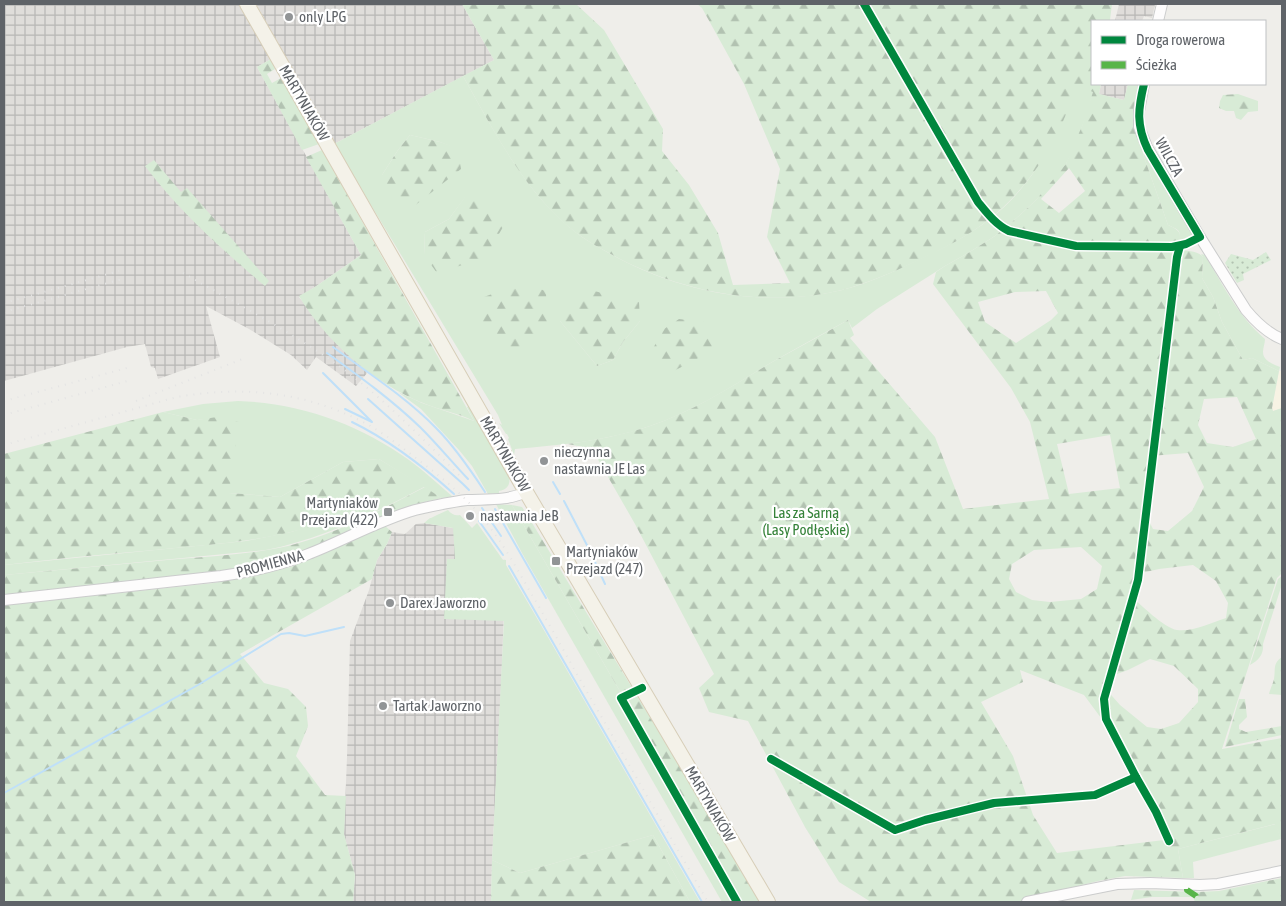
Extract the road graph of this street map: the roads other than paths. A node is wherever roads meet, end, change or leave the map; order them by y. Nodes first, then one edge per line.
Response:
1 (247, 4) edge
2 (1162, 4) edge
3 (1158, 20) edge
4 (1144, 85) edge
5 (1282, 339) edge
6 (526, 492) junction
7 (4, 600) edge
8 (1282, 871) edge
9 (768, 902) edge
10 (1026, 902) edge

1 - 6 main road, MARTYNIAKÓW
2 - 3 street
4 - 5 street, WILCZA
6 - 7 street, PROMIENNA
6 - 9 main road, MARTYNIAKÓW
8 - 10 street

